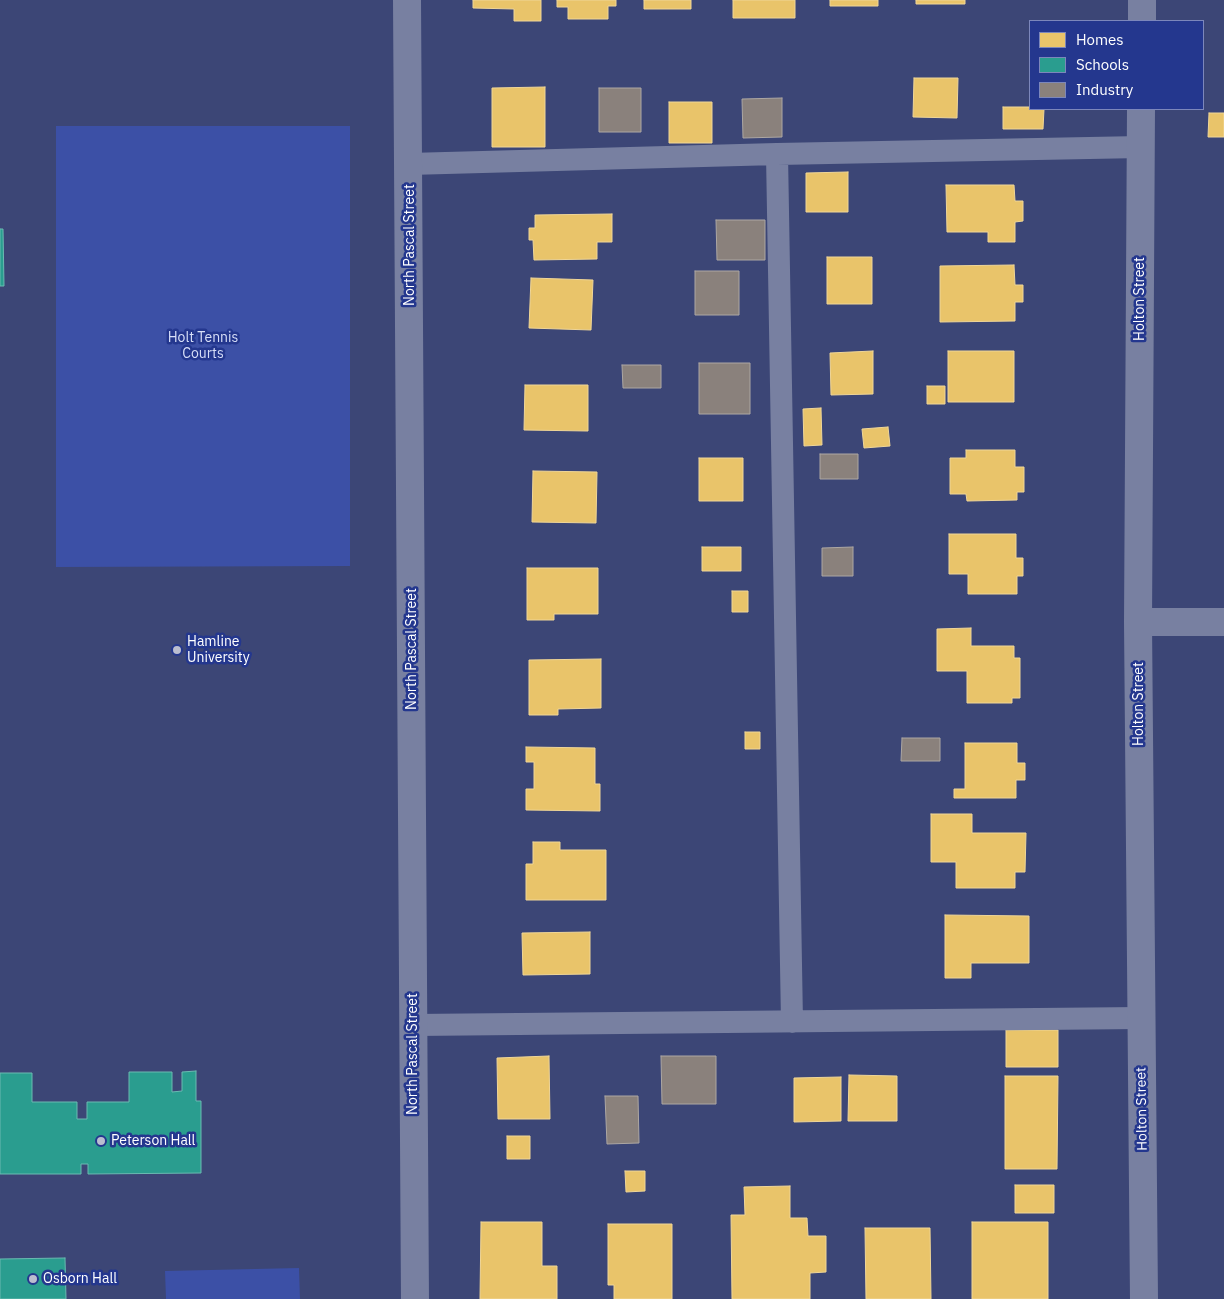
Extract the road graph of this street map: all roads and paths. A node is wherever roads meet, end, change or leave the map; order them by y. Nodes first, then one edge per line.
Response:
1 (407, 0) edge
2 (1142, 0) edge
3 (1142, 20) edge
4 (1141, 110) edge
5 (1140, 147) junction
6 (777, 154) junction
7 (409, 164) junction
8 (1138, 622) junction
9 (1224, 622) edge
10 (1142, 1018) junction
11 (792, 1022) junction
12 (414, 1025) junction
13 (415, 1299) edge
14 (1144, 1299) edge

1 - 7 street, North Pascal Street
2 - 3 street
4 - 5 street, Holton Street
5 - 6 lane
5 - 8 street, Holton Street
6 - 7 lane
6 - 11 lane
7 - 12 street, North Pascal Street
8 - 9 street
8 - 10 street, Holton Street
10 - 11 lane
10 - 14 street, Holton Street
11 - 12 lane
12 - 13 street, North Pascal Street

